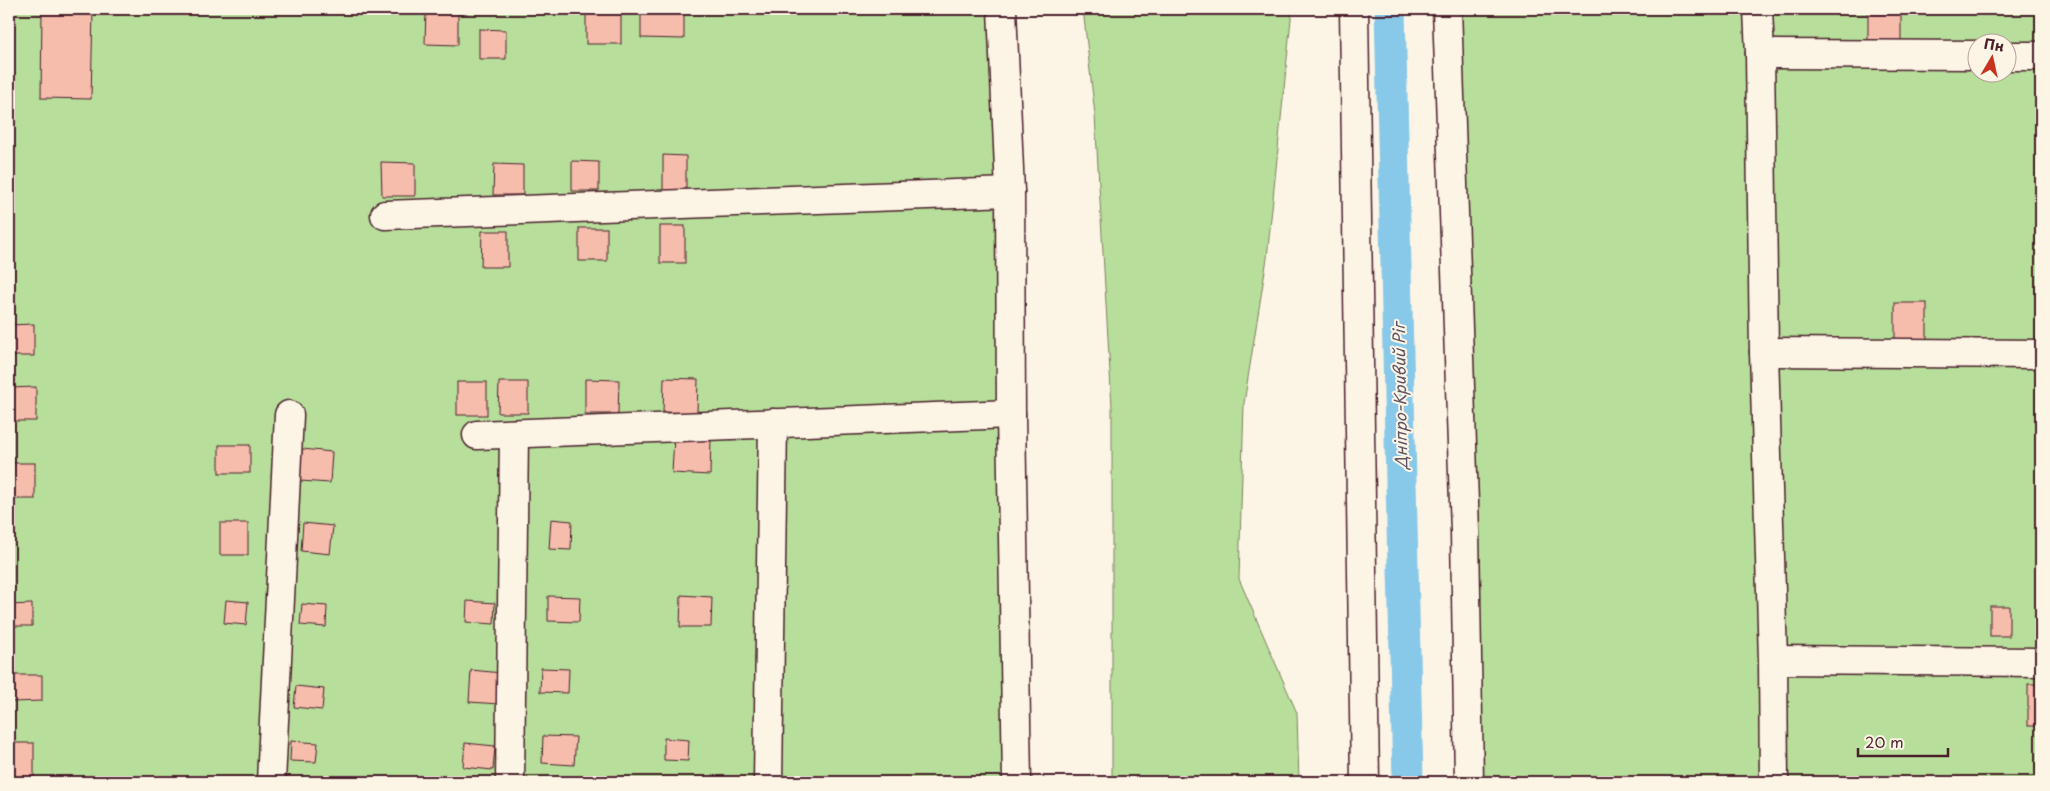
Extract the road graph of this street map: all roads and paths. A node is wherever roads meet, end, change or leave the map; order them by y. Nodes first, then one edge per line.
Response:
1 (1002, 9) edge
2 (1354, 9) edge
3 (1448, 9) edge
4 (1758, 9) edge
5 (1760, 54) junction
6 (1968, 55) edge
7 (2018, 56) edge
8 (2041, 56) edge
9 (1010, 192) junction
10 (385, 215) dead end
11 (1764, 352) junction
12 (2041, 354) edge
13 (1011, 414) junction
14 (289, 415) dead end
15 (774, 423) junction
16 (514, 434) junction
17 (476, 435) dead end
18 (1773, 660) junction
19 (2041, 662) edge
20 (271, 782) edge
21 (510, 782) edge
22 (768, 782) edge
23 (1018, 782) edge
24 (1365, 782) edge
25 (1469, 782) edge
26 (1774, 782) edge

1 - 9 street
2 - 24 street
3 - 25 street
4 - 5 street
5 - 6 street
5 - 11 street
7 - 8 street
9 - 10 street
9 - 13 street
11 - 12 street
11 - 18 street
13 - 15 street
13 - 23 street
14 - 20 street
15 - 16 street
15 - 22 street
16 - 17 street
16 - 21 street
18 - 19 street
18 - 26 street

